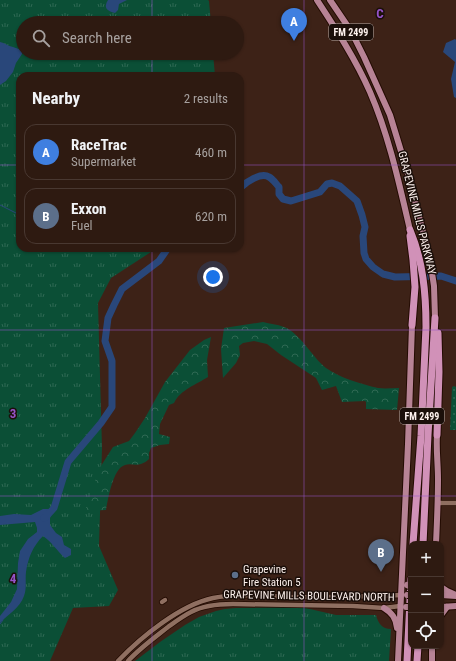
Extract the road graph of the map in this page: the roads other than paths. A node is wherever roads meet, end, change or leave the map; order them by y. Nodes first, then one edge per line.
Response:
1 (317, 0) edge
2 (330, 0) edge
3 (396, 171) junction
4 (408, 174) junction
5 (410, 230) joint
6 (417, 260) junction
7 (435, 318) junction
8 (412, 325) joint
9 (437, 435) joint
10 (438, 503) junction
11 (456, 503) edge
12 (413, 541) edge
13 (423, 541) edge
14 (436, 541) edge
15 (402, 576) junction
16 (408, 582) edge
17 (444, 589) edge
18 (406, 595) edge
19 (444, 595) edge
20 (456, 595) edge
21 (233, 596) junction
22 (233, 604) junction
23 (456, 606) edge
24 (406, 607) edge
25 (444, 607) edge
26 (384, 608) junction
27 (409, 613) edge
28 (399, 637) junction
29 (418, 649) edge
30 (432, 649) edge
31 (118, 661) edge
32 (128, 661) edge
33 (398, 661) edge
34 (407, 661) edge
35 (418, 661) edge
36 (432, 661) edge

1 - 3 main road, GRAPEVINE MILLS PARKWAY / FM 2499
2 - 4 main road, GRAPEVINE MILLS PARKWAY / FM 2499
3 - 4 main road
3 - 5 main road, GRAPEVINE MILLS PARKWAY / FM 2499
4 - 7 main road, GRAPEVINE MILLS PARKWAY / FM 2499
5 - 6 highway
6 - 8 highway
6 - 12 highway, GRAPEVINE MILLS PARKWAY / FM 2499
7 - 9 highway
7 - 13 highway, GRAPEVINE MILLS PARKWAY / FM 2499
8 - 15 main road
9 - 10 main road
10 - 11 street
10 - 14 main road
15 - 16 main road
15 - 18 main road
17 - 20 main road
18 - 21 street, GRAPEVINE MILLS BOULEVARD NORTH
18 - 24 main road
19 - 20 main road
21 - 22 street
21 - 31 street, GRAPEVINE MILLS BOULEVARD NORTH
22 - 26 street, GRAPEVINE MILLS BOULEVARD NORTH
22 - 32 street, GRAPEVINE MILLS BOULEVARD NORTH
23 - 25 main road
24 - 26 street, GRAPEVINE MILLS BOULEVARD NORTH
24 - 28 main road
26 - 28 main road
27 - 34 highway
28 - 33 main road
29 - 35 highway
30 - 36 main road

